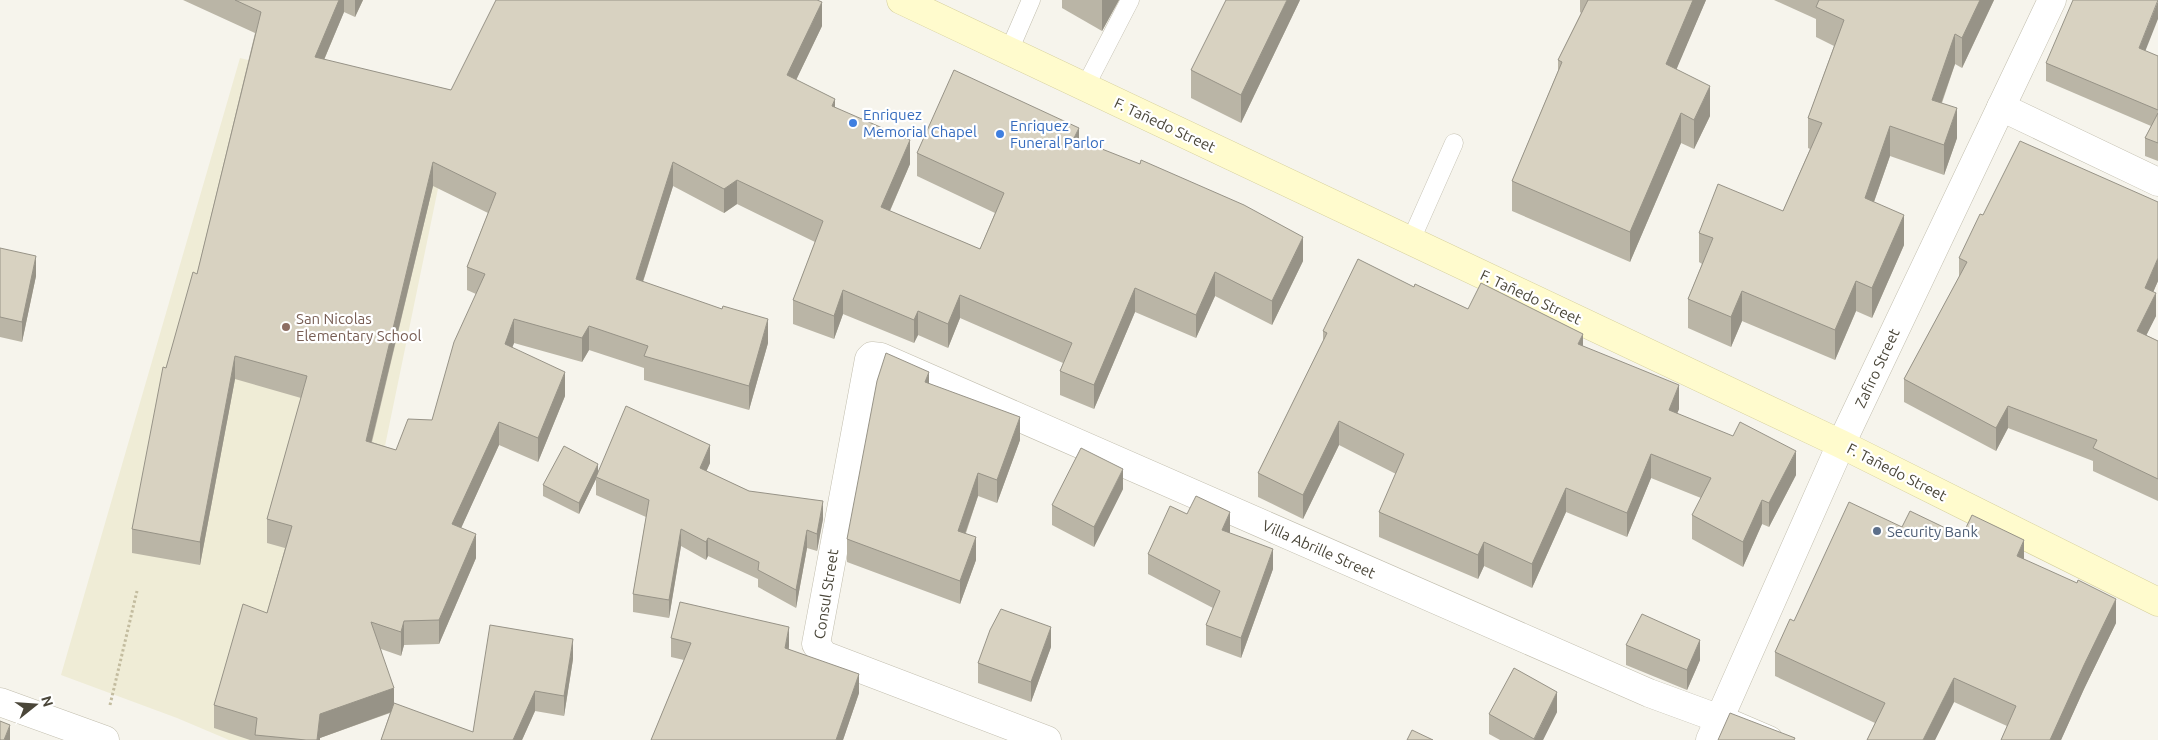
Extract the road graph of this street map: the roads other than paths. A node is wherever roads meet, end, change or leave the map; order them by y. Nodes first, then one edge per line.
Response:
1 (901, 0) edge
2 (1031, 0) edge
3 (1130, 0) edge
4 (2052, 0) edge
5 (1009, 51) junction
6 (1085, 87) junction
7 (2002, 107) junction
8 (1454, 143) dead end
9 (2158, 182) edge
10 (1411, 240) junction
11 (872, 356) joint
12 (1841, 444) junction
13 (2158, 602) edge
14 (0, 702) edge
15 (1715, 729) edge
16 (104, 740) edge
17 (1048, 740) edge
18 (1769, 740) edge

1 - 5 main road, F. Tañedo Street
2 - 5 lane
3 - 6 lane
4 - 7 street, Zafiro Street
5 - 6 main road, F. Tañedo Street
6 - 10 main road, F. Tañedo Street
7 - 9 street
7 - 12 street, Zafiro Street
8 - 10 lane
10 - 12 main road, F. Tañedo Street
11 - 15 street, Villa Abrille Street
11 - 17 street, Consul Street
12 - 13 main road, F. Tañedo Street
12 - 15 street, Zafiro Street
14 - 16 street
15 - 18 street, Villa Abrille Street

